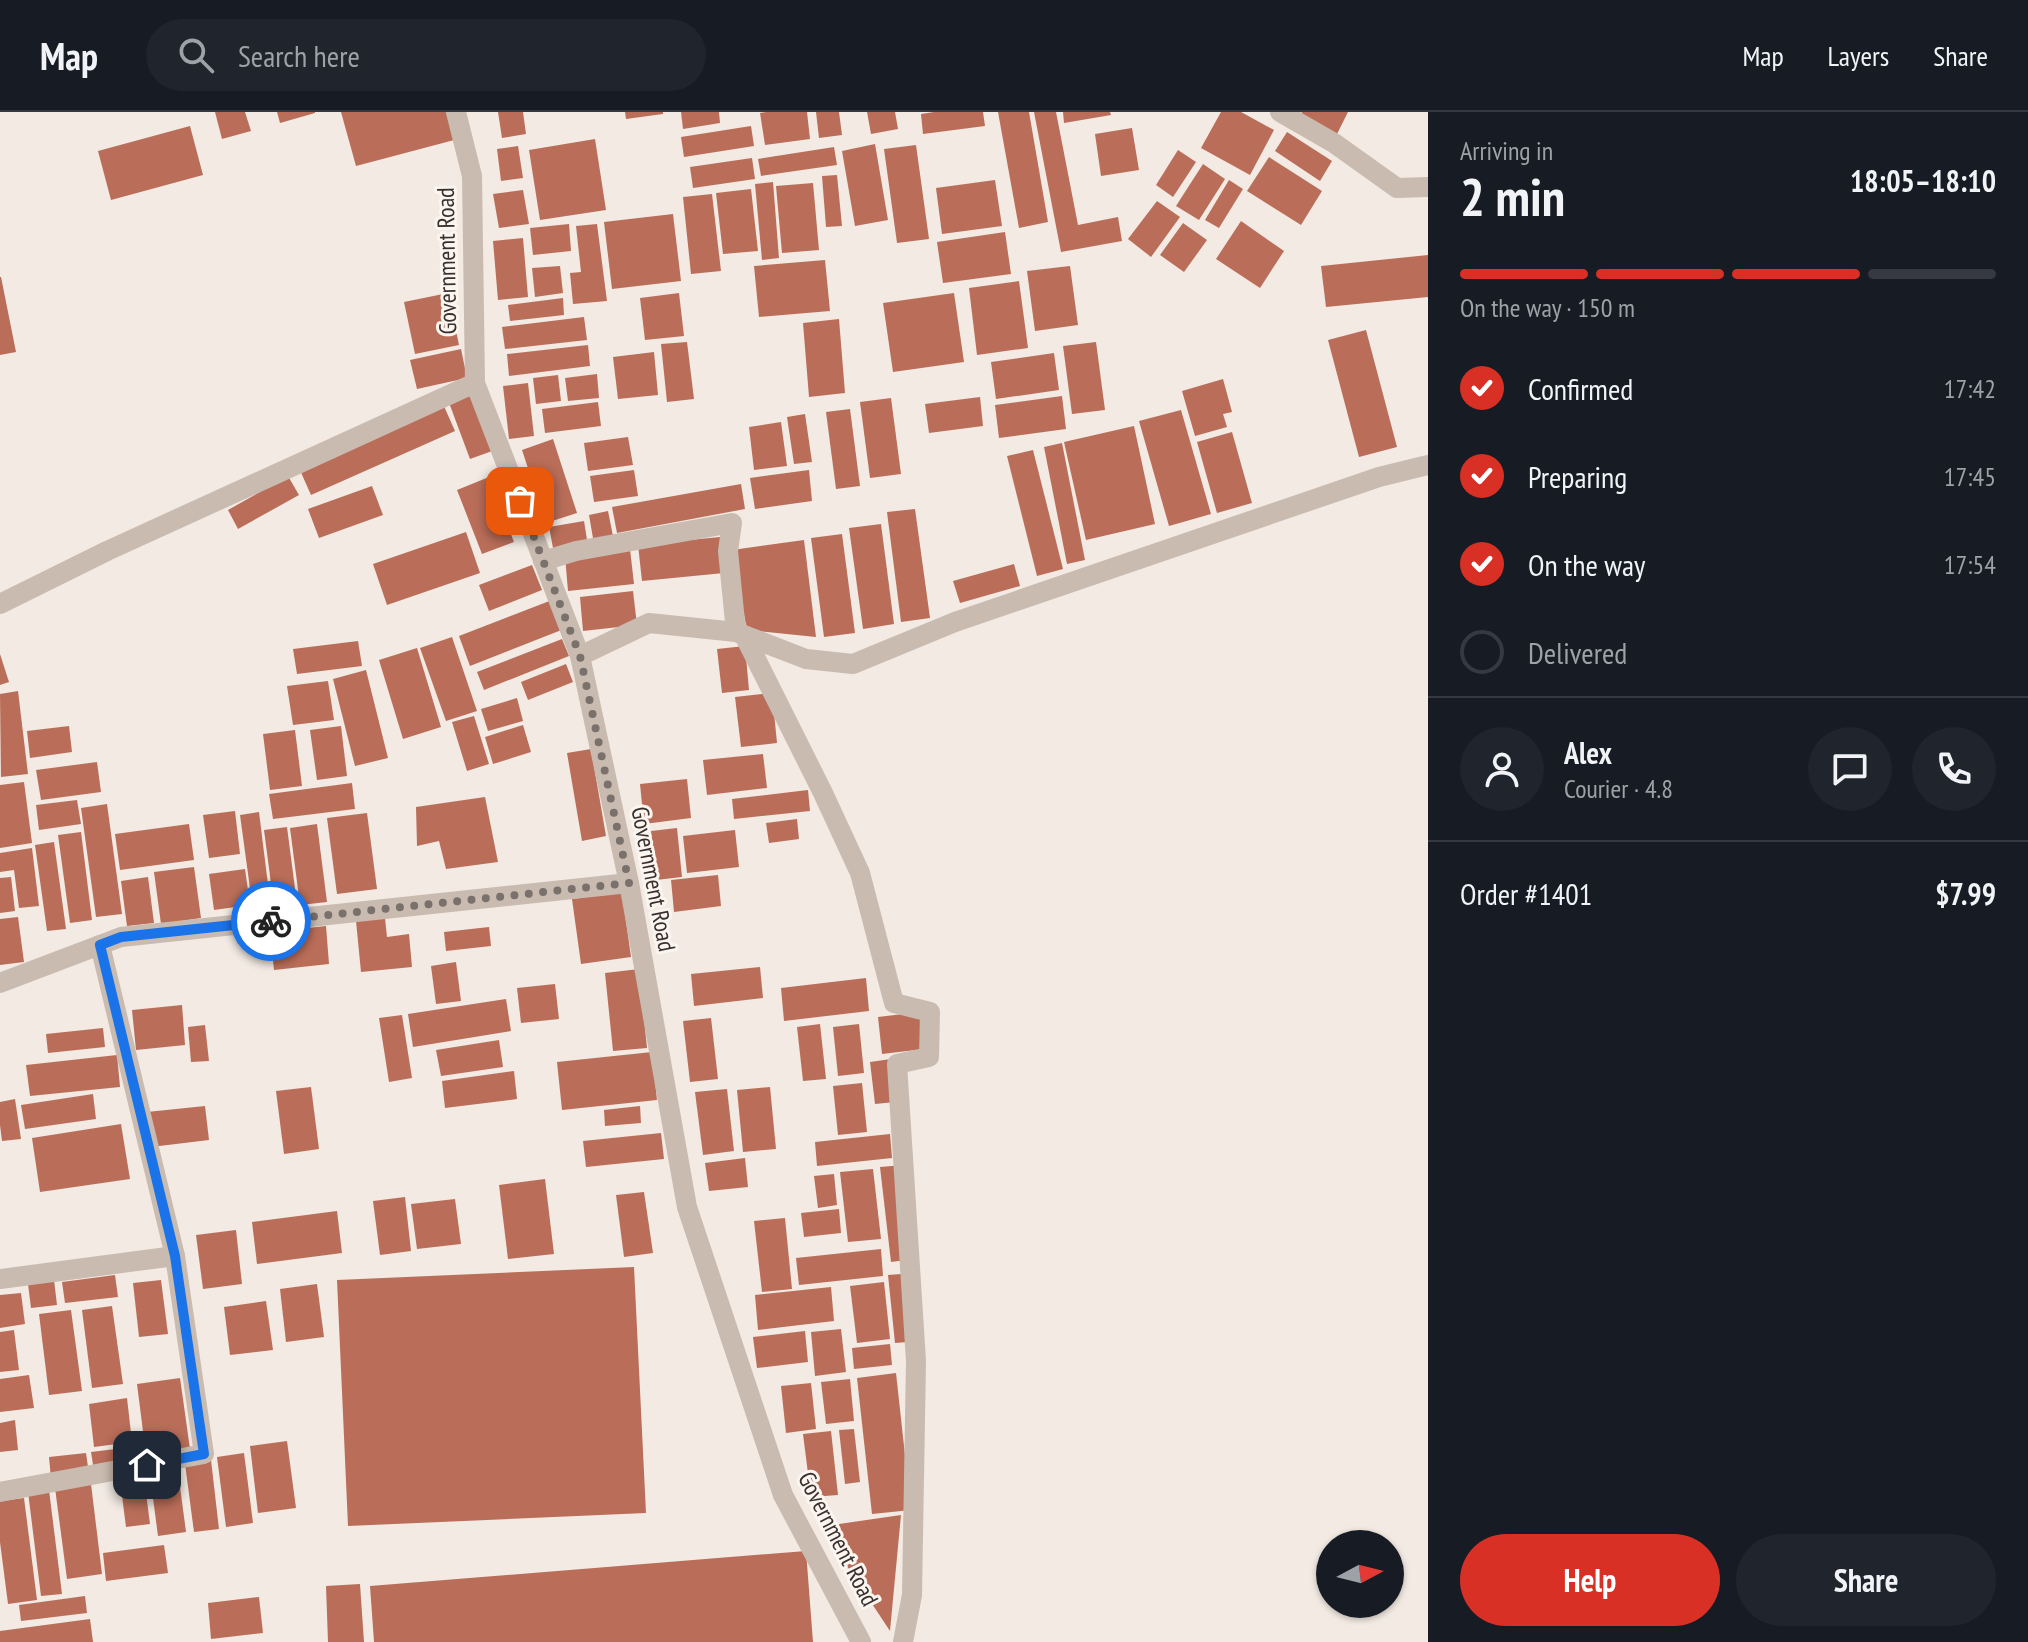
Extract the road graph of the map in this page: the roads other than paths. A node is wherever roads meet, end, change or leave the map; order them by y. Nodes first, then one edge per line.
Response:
1 (456, 112) edge
2 (1280, 112) edge
3 (1428, 187) edge
4 (475, 383) junction
5 (1428, 465) edge
6 (543, 561) junction
7 (0, 604) edge
8 (740, 633) junction
9 (580, 656) junction
10 (629, 883) junction
11 (100, 945) junction
12 (0, 983) edge
13 (175, 1256) junction
14 (0, 1279) edge
15 (0, 1492) edge
16 (861, 1642) edge
17 (903, 1642) edge

1 - 4 street, Government Road
2 - 3 street
4 - 6 street, Government Road
4 - 7 street
5 - 8 street
6 - 8 street
6 - 9 street, Government Road
8 - 9 street
8 - 17 street
9 - 10 street, Government Road
10 - 11 street
10 - 16 street, Government Road
11 - 12 street
11 - 13 street
13 - 14 street
13 - 15 street

